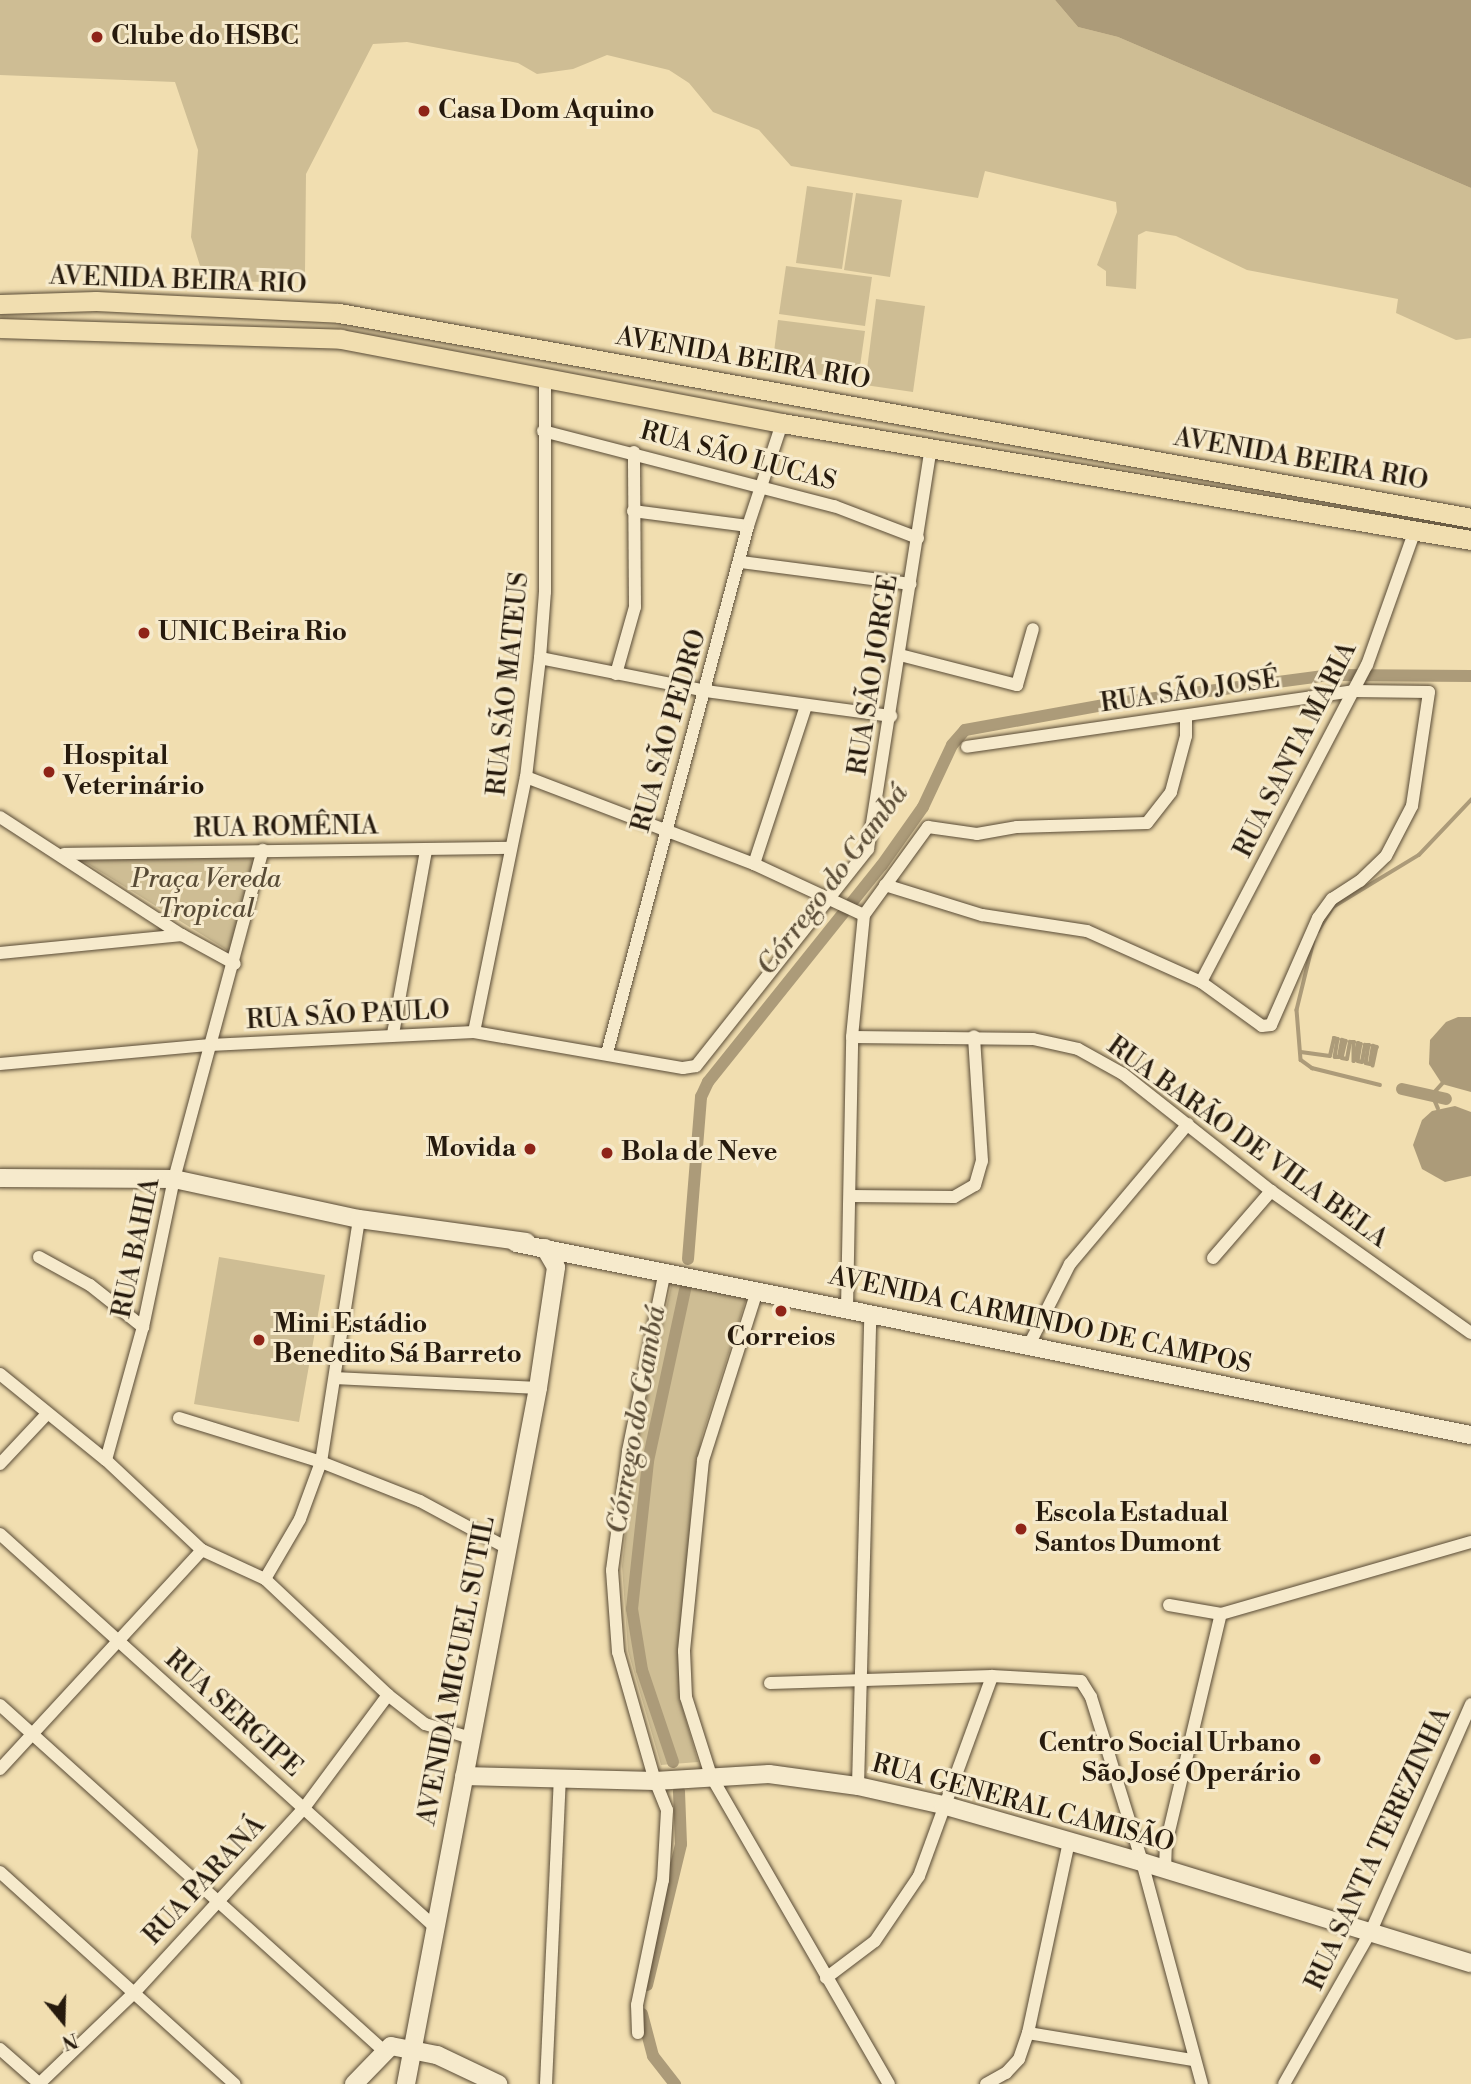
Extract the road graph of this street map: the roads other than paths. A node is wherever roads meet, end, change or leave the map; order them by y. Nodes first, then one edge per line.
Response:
1 (96, 301) junction
2 (130, 303) junction
3 (0, 304) edge
4 (0, 328) edge
5 (88, 329) junction
6 (120, 331) junction
7 (626, 366) junction
8 (545, 379) junction
9 (807, 396) junction
10 (787, 424) junction
11 (543, 431) junction
12 (931, 448) junction
13 (634, 452) junction
14 (759, 486) junction
15 (634, 511) junction
16 (1471, 517) edge
17 (748, 526) junction
18 (1415, 530) junction
19 (918, 538) junction
20 (1471, 540) edge
21 (741, 562) junction
22 (911, 584) junction
23 (1033, 629) dead end
24 (901, 655) junction
25 (540, 658) junction
26 (616, 674) junction
27 (706, 691) junction
28 (1354, 691) junction
29 (806, 706) junction
30 (891, 716) junction
31 (1186, 717) junction
32 (967, 747) dead end
33 (526, 777) junction
34 (0, 817) edge
35 (664, 828) junction
36 (509, 848) junction
37 (263, 850) junction
38 (426, 850) junction
39 (64, 854) junction
40 (754, 864) junction
41 (885, 885) junction
42 (834, 898) junction
43 (862, 914) junction
44 (182, 935) junction
45 (0, 944) edge
46 (14, 952) junction
47 (0, 953) edge
48 (235, 964) junction
49 (1201, 982) junction
50 (474, 1032) junction
51 (393, 1034) junction
52 (974, 1036) junction
53 (852, 1037) junction
54 (210, 1045) junction
55 (607, 1053) junction
56 (0, 1064) edge
57 (696, 1066) joint
58 (1188, 1124) junction
59 (174, 1179) junction
60 (2, 1180) edge
61 (1271, 1191) junction
62 (850, 1196) junction
63 (359, 1219) junction
64 (547, 1254) junction
65 (584, 1256) junction
66 (39, 1257) dead end
67 (1213, 1258) dead end
68 (665, 1271) junction
69 (757, 1291) junction
70 (847, 1308) junction
71 (870, 1315) junction
72 (143, 1327) junction
73 (1471, 1333) edge
74 (1028, 1347) junction
75 (0, 1374) edge
76 (335, 1378) junction
77 (538, 1388) junction
78 (46, 1415) junction
79 (179, 1418) dead end
80 (1471, 1435) edge
81 (106, 1460) junction
82 (321, 1462) junction
83 (0, 1464) edge
84 (0, 1534) edge
85 (1471, 1542) edge
86 (507, 1548) junction
87 (202, 1550) junction
88 (265, 1579) junction
89 (1169, 1605) dead end
90 (1220, 1614) junction
91 (118, 1640) junction
92 (992, 1676) junction
93 (862, 1680) junction
94 (770, 1683) dead end
95 (388, 1695) junction
96 (1471, 1704) edge
97 (0, 1705) edge
98 (32, 1734) junction
99 (474, 1739) junction
100 (0, 1769) edge
101 (464, 1776) junction
102 (711, 1776) junction
103 (560, 1778) junction
104 (655, 1781) junction
105 (858, 1786) junction
106 (943, 1805) junction
107 (304, 1808) junction
108 (1069, 1842) junction
109 (1142, 1862) junction
110 (1165, 1870) junction
111 (0, 1872) edge
112 (218, 1899) junction
113 (436, 1928) junction
114 (1371, 1931) junction
115 (1471, 1963) edge
116 (826, 1978) junction
117 (134, 1993) junction
118 (417, 2016) junction
119 (638, 2033) dead end
120 (1028, 2034) junction
121 (410, 2046) junction
122 (387, 2048) junction
123 (0, 2049) edge
124 (1192, 2060) junction
125 (40, 2084) edge
126 (234, 2084) edge
127 (354, 2084) edge
128 (406, 2084) edge
129 (498, 2084) edge
130 (546, 2084) edge
131 (889, 2084) edge
132 (986, 2084) edge
133 (1202, 2084) edge
134 (1284, 2084) edge

1 - 2 main road, AVENIDA BEIRA RIO
1 - 3 main road, AVENIDA BEIRA RIO
1 - 5 main road
2 - 6 main road
2 - 7 main road, AVENIDA BEIRA RIO
4 - 5 main road, AVENIDA BEIRA RIO
5 - 6 main road, AVENIDA BEIRA RIO
6 - 8 main road, AVENIDA BEIRA RIO
7 - 8 main road
7 - 9 main road, AVENIDA BEIRA RIO
8 - 10 main road, AVENIDA BEIRA RIO
8 - 11 street, RUA SÃO MATEUS
9 - 10 main road
9 - 16 main road, AVENIDA BEIRA RIO
10 - 12 main road, AVENIDA BEIRA RIO
10 - 14 street, RUA SÃO PEDRO
11 - 13 street, RUA SÃO LUCAS
11 - 25 street, RUA SÃO MATEUS
12 - 18 main road, AVENIDA BEIRA RIO
12 - 19 street, RUA SÃO JORGE
13 - 14 street, RUA SÃO LUCAS
13 - 15 street
14 - 17 street, RUA SÃO PEDRO
14 - 19 street, RUA SÃO LUCAS
15 - 17 street
15 - 26 street
17 - 21 street, RUA SÃO PEDRO
18 - 20 main road, AVENIDA BEIRA RIO
18 - 28 street, RUA SANTA MARIA
19 - 22 street, RUA SÃO JORGE
21 - 22 street
21 - 27 street, RUA SÃO PEDRO
22 - 24 street, RUA SÃO JORGE
23 - 24 street
24 - 30 street, RUA SÃO JORGE
25 - 26 street
25 - 33 street, RUA SÃO MATEUS
26 - 27 street
27 - 29 street
27 - 35 street, RUA SÃO PEDRO
28 - 31 street, RUA SÃO JOSÉ
28 - 49 street, RUA SANTA MARIA
28 - 49 street, RUA SÃO JOSÉ
29 - 30 street
29 - 40 street
30 - 42 street, RUA SÃO JORGE
31 - 32 street, RUA SÃO JOSÉ
31 - 41 street
33 - 35 street
33 - 36 street, RUA SÃO MATEUS
34 - 39 street
35 - 40 street
35 - 55 street, RUA SÃO PEDRO
36 - 38 street, RUA ROMÊNIA
36 - 50 street, RUA SÃO MATEUS
37 - 38 street, RUA ROMÊNIA
37 - 39 street, RUA ROMÊNIA
37 - 48 street, RUA BAHIA
38 - 51 street
39 - 44 street
40 - 42 street
41 - 43 street
41 - 49 street
42 - 43 street
42 - 57 street, RUA SÃO JORGE
43 - 53 street
44 - 46 street
44 - 48 street
45 - 46 street
46 - 47 street
48 - 54 street, RUA BAHIA
50 - 51 street, RUA SÃO PAULO
50 - 55 street, RUA SÃO PAULO
51 - 54 street, RUA SÃO PAULO
52 - 53 street, RUA BARÃO DE VILA BELA
52 - 58 street, RUA BARÃO DE VILA BELA
52 - 62 street
53 - 62 street
54 - 56 street, RUA SÃO PAULO
54 - 59 street, RUA BAHIA
55 - 57 street, RUA SÃO PAULO
58 - 61 street, RUA BARÃO DE VILA BELA
58 - 74 street
59 - 60 main road, AVENIDA CARMINDO DE CAMPOS
59 - 63 main road, AVENIDA CARMINDO DE CAMPOS
59 - 72 street, RUA BAHIA
61 - 67 street
61 - 73 street, RUA BARÃO DE VILA BELA
62 - 70 street
63 - 64 main road, AVENIDA CARMINDO DE CAMPOS
63 - 76 street
64 - 65 main road
64 - 65 main road, AVENIDA CARMINDO DE CAMPOS
64 - 77 main road, AVENIDA MIGUEL SUTIL
65 - 68 main road, AVENIDA CARMINDO DE CAMPOS
66 - 72 street
68 - 69 main road, AVENIDA CARMINDO DE CAMPOS
68 - 104 street
69 - 70 main road, AVENIDA CARMINDO DE CAMPOS
69 - 102 street
70 - 71 main road, AVENIDA CARMINDO DE CAMPOS
71 - 74 main road, AVENIDA CARMINDO DE CAMPOS
71 - 93 street
72 - 81 street, RUA BAHIA
74 - 80 main road, AVENIDA CARMINDO DE CAMPOS
75 - 78 street
76 - 77 street
76 - 82 street
77 - 86 main road, AVENIDA MIGUEL SUTIL
78 - 81 street
78 - 83 street
79 - 82 street
81 - 87 street
82 - 86 street
82 - 88 street
84 - 91 street, RUA SERGIPE
85 - 90 street
86 - 99 main road, AVENIDA MIGUEL SUTIL
87 - 88 street
87 - 91 street
88 - 95 street
89 - 90 street
90 - 110 street
91 - 98 street
91 - 107 street, RUA SERGIPE
92 - 93 street
92 - 106 street
92 - 109 street
93 - 94 street
93 - 105 street
95 - 99 street
95 - 107 street, RUA PARANÁ
96 - 114 street, RUA SANTA TEREZINHA
97 - 98 street
98 - 100 street
98 - 112 street
99 - 101 main road, AVENIDA MIGUEL SUTIL
101 - 103 main road, RUA GENERAL CAMISÃO
101 - 113 main road, AVENIDA MIGUEL SUTIL
102 - 104 main road, RUA GENERAL CAMISÃO
102 - 105 main road, RUA GENERAL CAMISÃO
102 - 116 street
103 - 104 main road, RUA GENERAL CAMISÃO
103 - 130 street
104 - 119 street
105 - 106 main road, RUA GENERAL CAMISÃO
106 - 108 main road, RUA GENERAL CAMISÃO
106 - 116 street
107 - 112 street, RUA PARANÁ
107 - 113 street, RUA SERGIPE
108 - 109 main road, RUA GENERAL CAMISÃO
108 - 120 street
109 - 110 main road, RUA GENERAL CAMISÃO
109 - 124 street
110 - 114 main road, RUA GENERAL CAMISÃO
111 - 117 street
112 - 117 street, RUA PARANÁ
112 - 122 street
113 - 118 main road, AVENIDA MIGUEL SUTIL
114 - 115 main road, RUA GENERAL CAMISÃO
114 - 134 street, RUA SANTA TEREZINHA
116 - 131 street
117 - 125 street, RUA PARANÁ
117 - 126 street
118 - 121 main road, AVENIDA MIGUEL SUTIL
118 - 122 main road
120 - 124 street
120 - 132 street
121 - 122 main road
121 - 128 main road, AVENIDA MIGUEL SUTIL
121 - 129 main road
122 - 127 main road
123 - 125 street
124 - 133 street

